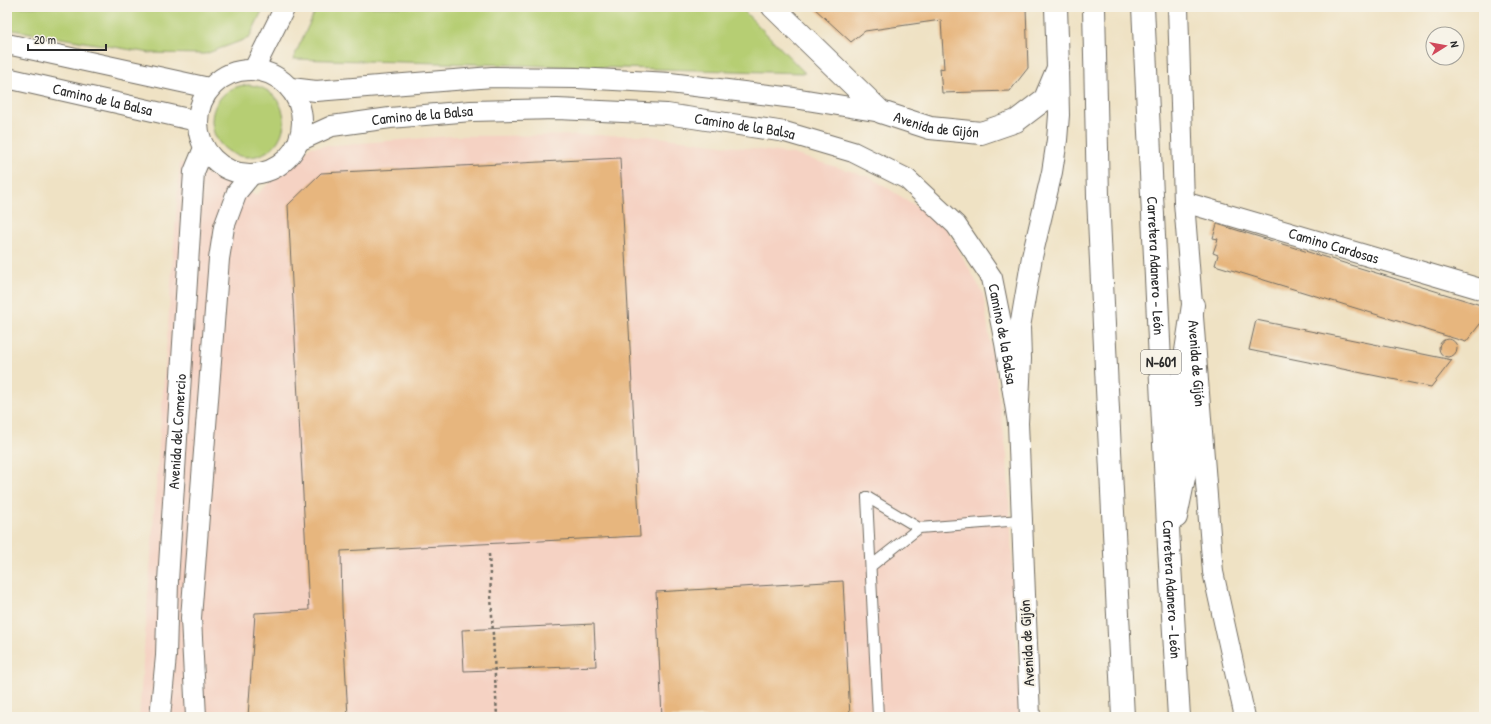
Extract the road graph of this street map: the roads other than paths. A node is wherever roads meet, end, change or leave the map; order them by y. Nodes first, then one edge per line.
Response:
1 (285, 7) edge
2 (774, 7) edge
3 (1056, 7) edge
4 (1094, 7) edge
5 (1143, 7) edge
6 (1178, 7) edge
7 (7, 44) edge
8 (1058, 68) junction
9 (254, 69) junction
10 (7, 78) edge
11 (209, 88) junction
12 (291, 88) junction
13 (881, 112) junction
14 (197, 121) junction
15 (299, 141) junction
16 (204, 148) junction
17 (251, 175) junction
18 (1184, 202) junction
19 (1484, 290) edge
20 (1193, 304) junction
21 (1018, 423) junction
22 (1021, 520) junction
23 (919, 528) junction
24 (1169, 548) junction
25 (871, 566) junction
26 (160, 717) edge
27 (196, 717) edge
28 (878, 717) edge
29 (1030, 717) edge
30 (1124, 717) edge
31 (1179, 717) edge
32 (1245, 717) edge

1 - 9 street
2 - 13 main road
3 - 8 main road, Avenida de Gijón
4 - 30 main road
5 - 24 main road, Carretera Adanero - León / N-601
6 - 18 street, Avenida de Gijón
7 - 11 street
8 - 13 main road, Avenida de Gijón
8 - 21 street, Avenida de Gijón
9 - 11 street
9 - 12 street
10 - 14 street, Camino de la Balsa
11 - 14 street
12 - 13 street
12 - 15 street
14 - 16 street
15 - 17 street
15 - 21 street, Camino de la Balsa
16 - 17 street
16 - 26 street, Avenida del Comercio
17 - 27 street, Avenida del Comercio
18 - 19 street, Camino Cardosas
18 - 20 street, Avenida de Gijón
20 - 24 main road
20 - 32 street, Avenida de Gijón
21 - 22 street, Avenida de Gijón
22 - 23 lane
22 - 29 street, Avenida de Gijón
23 - 25 lane
23 - 25 lane
24 - 31 main road, Carretera Adanero - León / N-601
25 - 28 lane

